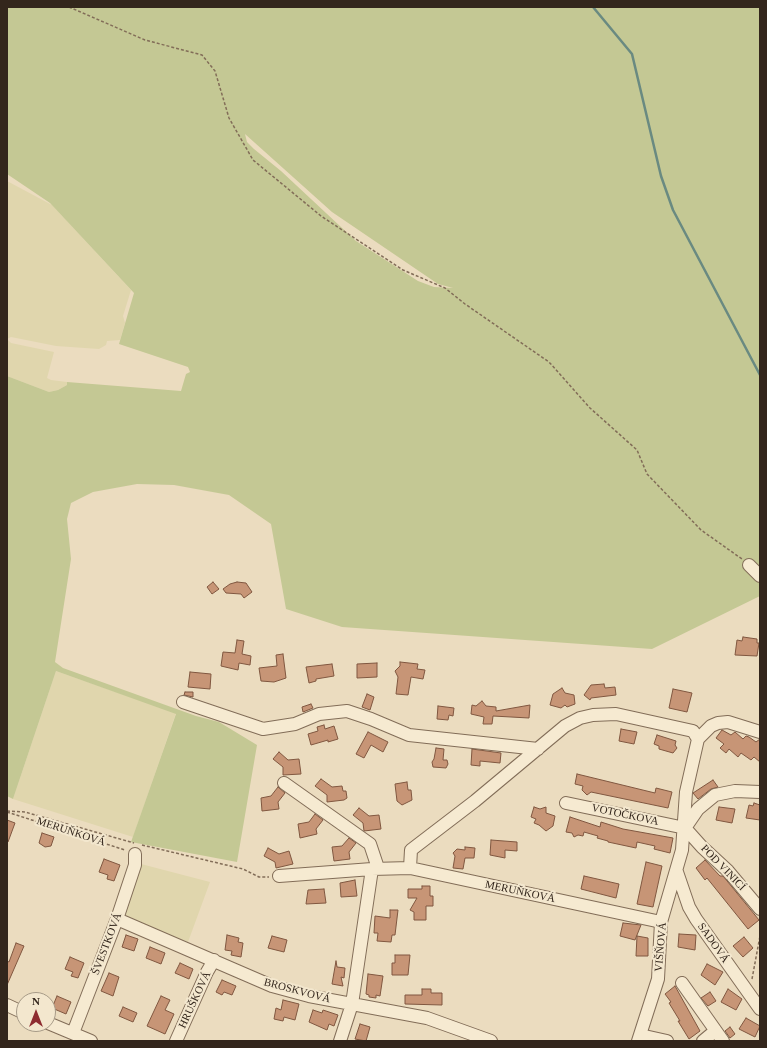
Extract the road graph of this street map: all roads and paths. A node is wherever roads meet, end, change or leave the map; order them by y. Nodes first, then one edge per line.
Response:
1 (70, 7) edge
2 (749, 565) joint
3 (760, 576) edge
4 (183, 702) dead end
5 (760, 732) edge
6 (698, 739) junction
7 (538, 749) junction
8 (284, 783) dead end
9 (760, 792) edge
10 (566, 803) dead end
11 (7, 811) edge
12 (685, 828) junction
13 (137, 847) junction
14 (375, 868) junction
15 (410, 868) junction
16 (677, 872) junction
17 (279, 876) joint
18 (760, 909) edge
19 (117, 919) junction
20 (661, 922) junction
21 (760, 936) edge
22 (214, 960) junction
23 (752, 980) dead end
24 (682, 982) dead end
25 (352, 1004) junction
26 (760, 1009) edge
27 (56, 1026) edge
28 (715, 1031) junction
29 (73, 1033) junction
30 (639, 1038) edge
31 (91, 1041) edge
32 (176, 1041) edge
33 (340, 1041) edge
34 (491, 1041) edge
35 (667, 1041) edge
36 (703, 1041) edge
37 (723, 1041) edge

1 - 2 path
2 - 3 street
4 - 7 street
5 - 6 street
6 - 7 street
6 - 12 street, VIŠŇOVÁ
7 - 15 street
8 - 14 street
9 - 12 street
10 - 12 street, VOTOČKOVA
11 - 13 path, MERUŇKOVÁ
11 - 13 path
12 - 16 street, VIŠŇOVÁ
12 - 18 street, POD VINICÍ
13 - 17 path
13 - 19 street, ŠVESTKOVÁ
14 - 15 street, MERUŇKOVÁ
14 - 17 street, MERUŇKOVÁ
14 - 25 street
15 - 20 street, MERUŇKOVÁ
16 - 20 street, VIŠŇOVÁ
16 - 26 street, SADOVÁ
19 - 22 street, BROSKVOVÁ
19 - 29 street, ŠVESTKOVÁ
20 - 30 street, VIŠŇOVÁ
21 - 23 path
22 - 25 street, BROSKVOVÁ
22 - 32 street, HRUŠKOVÁ
24 - 28 street
25 - 33 street
25 - 34 street, BROSKVOVÁ
27 - 29 street
28 - 36 street
28 - 37 street
29 - 31 street
30 - 35 street

